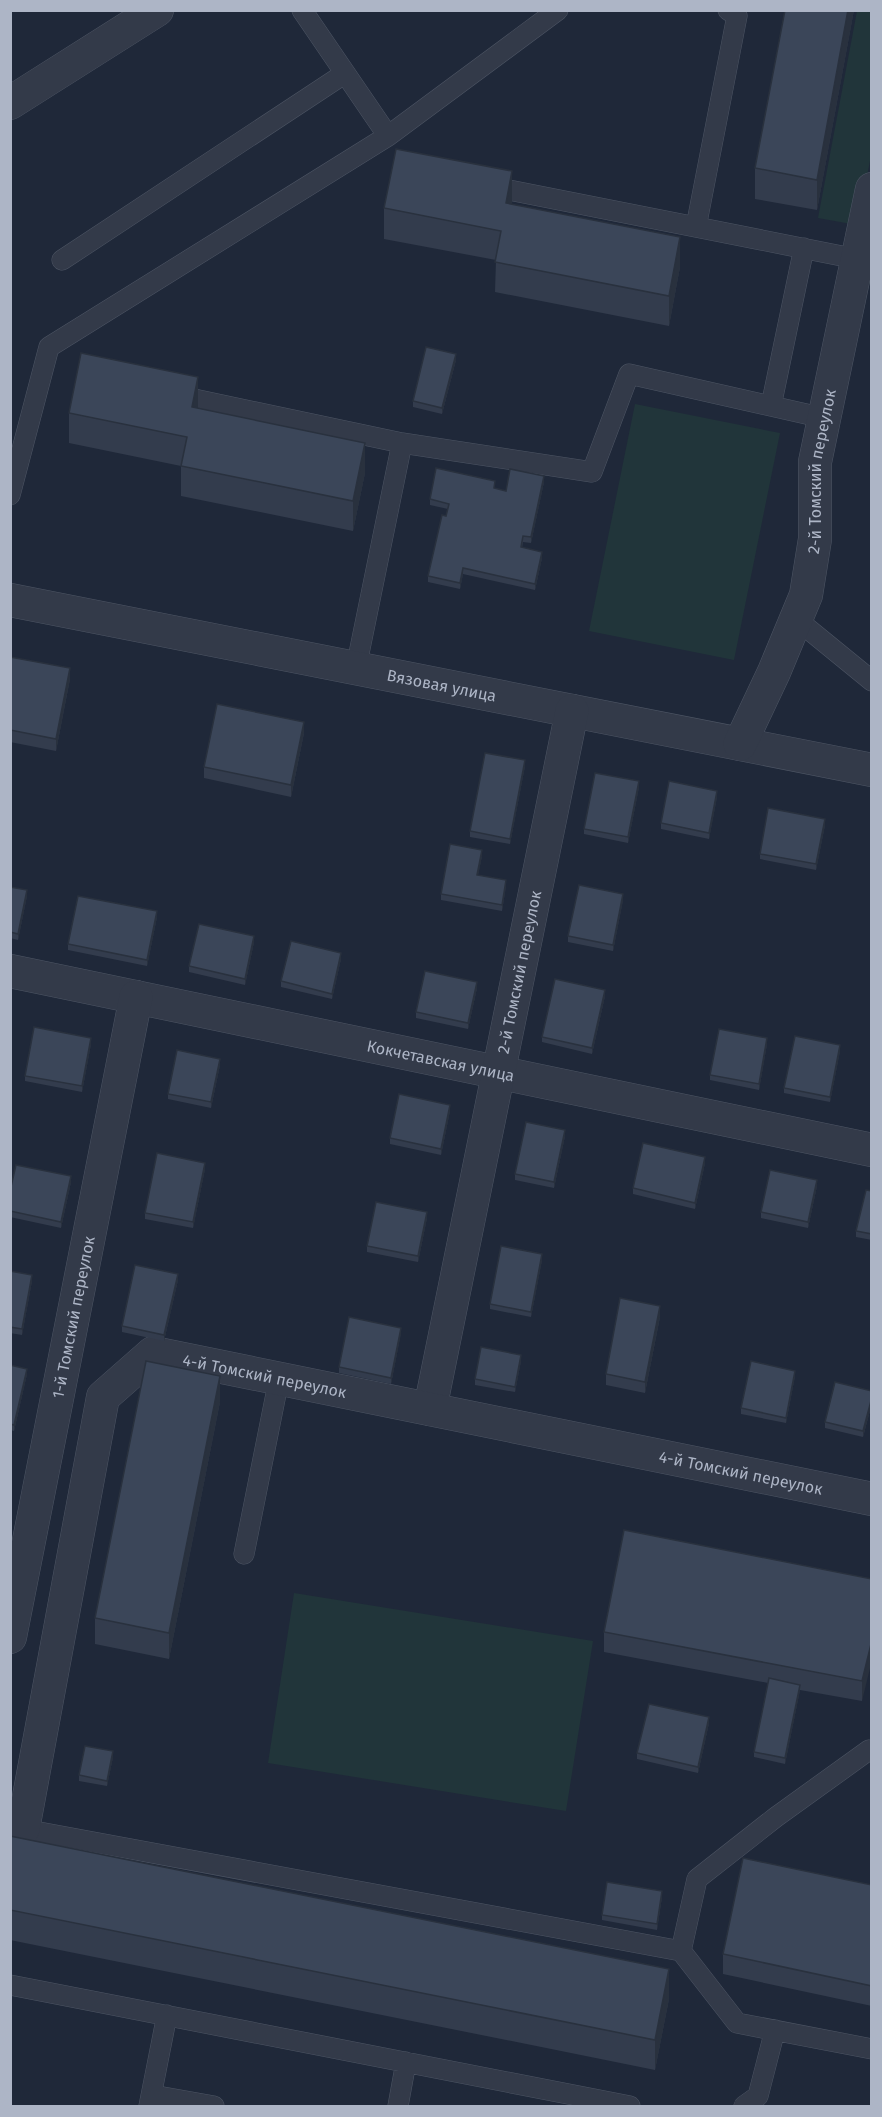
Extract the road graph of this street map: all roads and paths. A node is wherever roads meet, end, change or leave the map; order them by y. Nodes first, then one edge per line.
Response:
1 (157, 10) edge
2 (302, 10) edge
3 (558, 10) edge
4 (728, 10) edge
5 (344, 74) junction
6 (10, 103) edge
7 (388, 136) junction
8 (872, 189) edge
9 (509, 190) edge
10 (696, 227) junction
11 (804, 248) junction
12 (857, 259) junction
13 (62, 260) dead end
14 (194, 399) edge
15 (771, 406) junction
16 (824, 418) junction
17 (402, 443) junction
18 (10, 495) edge
19 (10, 600) edge
20 (796, 619) junction
21 (356, 668) junction
22 (872, 681) edge
23 (572, 711) junction
24 (740, 744) junction
25 (872, 770) edge
26 (10, 971) edge
27 (136, 997) junction
28 (498, 1073) junction
29 (872, 1150) edge
30 (279, 1379) junction
31 (430, 1409) junction
32 (872, 1499) edge
33 (243, 1554) dead end
34 (10, 1637) edge
35 (869, 1750) dead end
36 (16, 1828) edge
37 (681, 1951) junction
38 (10, 1985) edge
39 (167, 2015) junction
40 (775, 2030) junction
41 (872, 2049) edge
42 (406, 2062) junction
43 (151, 2101) edge
44 (214, 2106) edge
45 (398, 2106) edge
46 (630, 2106) edge
47 (744, 2106) edge

1 - 6 street
2 - 5 lane
3 - 7 lane
4 - 10 lane
5 - 7 lane
5 - 13 lane
7 - 18 lane
8 - 12 street, 2-й Томский переулок
9 - 10 lane
10 - 11 lane
11 - 12 lane
11 - 15 lane
12 - 16 street, 2-й Томский переулок
14 - 17 lane
15 - 16 lane
15 - 17 lane
16 - 20 street, 2-й Томский переулок
17 - 21 lane
19 - 21 street, Вязовая улица
20 - 22 lane
20 - 24 street, 2-й Томский переулок
21 - 23 street, Вязовая улица
23 - 24 street, Вязовая улица
23 - 28 street, 2-й Томский переулок
24 - 25 street, Вязовая улица
26 - 27 street, Кокчетавская улица
27 - 28 street, Кокчетавская улица
27 - 34 street, 1-й Томский переулок
28 - 29 street, Кокчетавская улица
28 - 31 street, 2-й Томский переулок
30 - 31 street, 4-й Томский переулок
30 - 33 lane
30 - 36 street, 4-й Томский переулок
31 - 32 street, 4-й Томский переулок
35 - 37 lane
36 - 37 lane
37 - 40 lane
38 - 39 lane
39 - 42 lane
39 - 43 lane
40 - 41 lane
40 - 47 lane
42 - 45 lane
42 - 46 lane
43 - 44 lane

